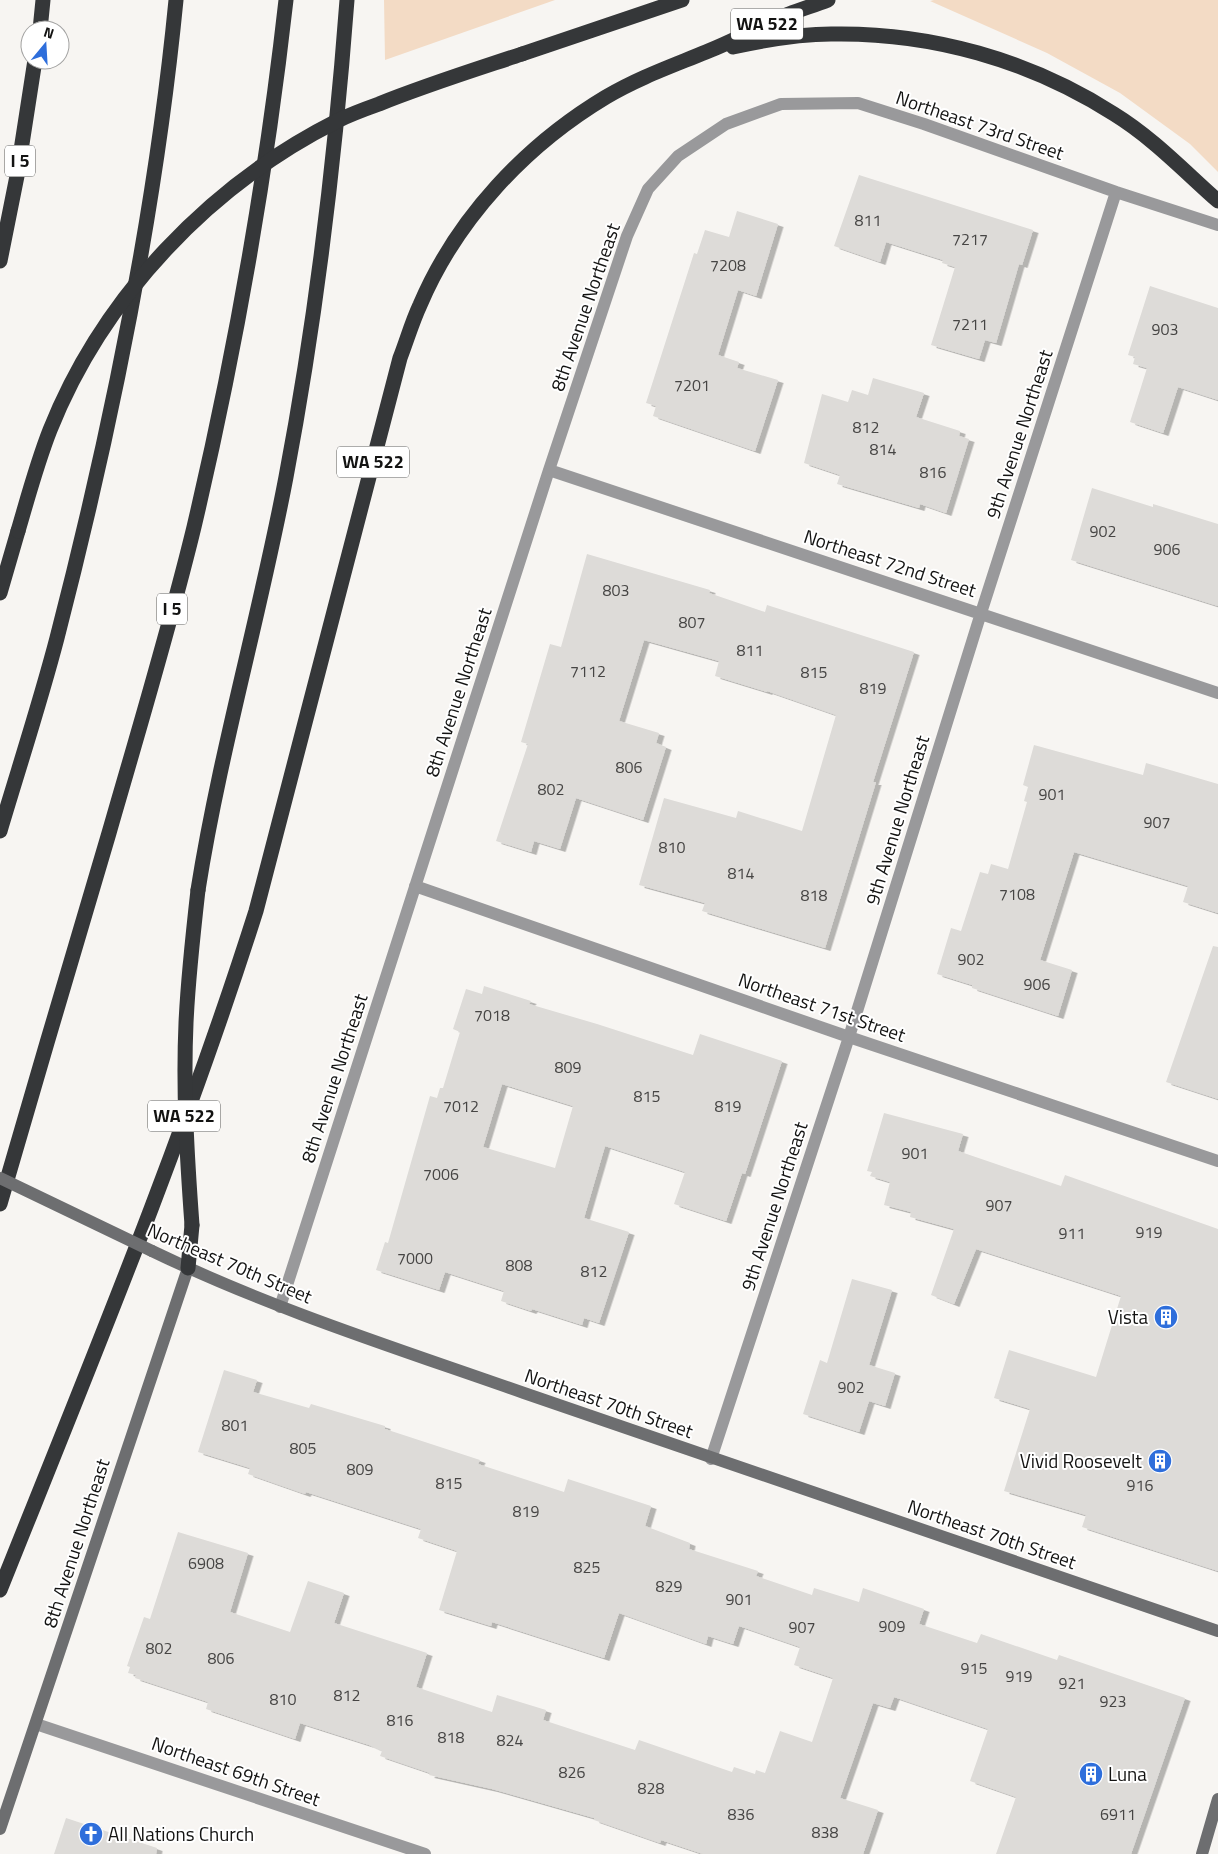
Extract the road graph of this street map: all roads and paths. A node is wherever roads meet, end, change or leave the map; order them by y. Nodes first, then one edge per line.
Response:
1 (43, 0) edge
2 (176, 0) edge
3 (286, 0) edge
4 (347, 0) edge
5 (682, 0) edge
6 (828, 0) edge
7 (41, 20) edge
8 (707, 52) junction
9 (33, 70) edge
10 (726, 124) joint
11 (1116, 192) junction
12 (1218, 201) edge
13 (1218, 225) edge
14 (0, 261) edge
15 (550, 470) junction
16 (0, 593) edge
17 (981, 613) junction
18 (1218, 693) edge
19 (0, 831) edge
20 (415, 886) junction
21 (850, 1037) junction
22 (1218, 1161) edge
23 (0, 1178) edge
24 (0, 1204) edge
25 (188, 1268) junction
26 (280, 1307) junction
27 (712, 1459) junction
28 (0, 1590) edge
29 (1218, 1631) edge
30 (36, 1724) junction
31 (1218, 1799) edge
32 (0, 1829) edge
33 (425, 1854) edge
34 (1202, 1854) edge

1 - 7 highway
2 - 19 highway
3 - 24 highway, I 5
4 - 25 highway, bridge
5 - 16 highway, bridge
6 - 8 highway, WA 522
8 - 12 highway
8 - 28 highway, WA 522
9 - 14 highway, I 5
10 - 11 street, Northeast 73rd Street
10 - 15 street, 8th Avenue Northeast
11 - 13 street, Northeast 73rd Street
11 - 17 street, 9th Avenue Northeast
15 - 17 street, Northeast 72nd Street
15 - 20 street, 8th Avenue Northeast
17 - 18 street, Northeast 72nd Street
17 - 21 street, 9th Avenue Northeast
20 - 21 street, Northeast 71st Street
20 - 26 street, 8th Avenue Northeast
21 - 22 street, Northeast 71st Street
21 - 27 street, 9th Avenue Northeast
23 - 25 street, Northeast 70th Street, bridge
25 - 26 street, Northeast 70th Street
25 - 30 street, 8th Avenue Northeast
26 - 27 street, Northeast 70th Street
27 - 29 street, Northeast 70th Street
30 - 32 street, 8th Avenue Northeast
30 - 33 street, Northeast 69th Street
31 - 34 street

